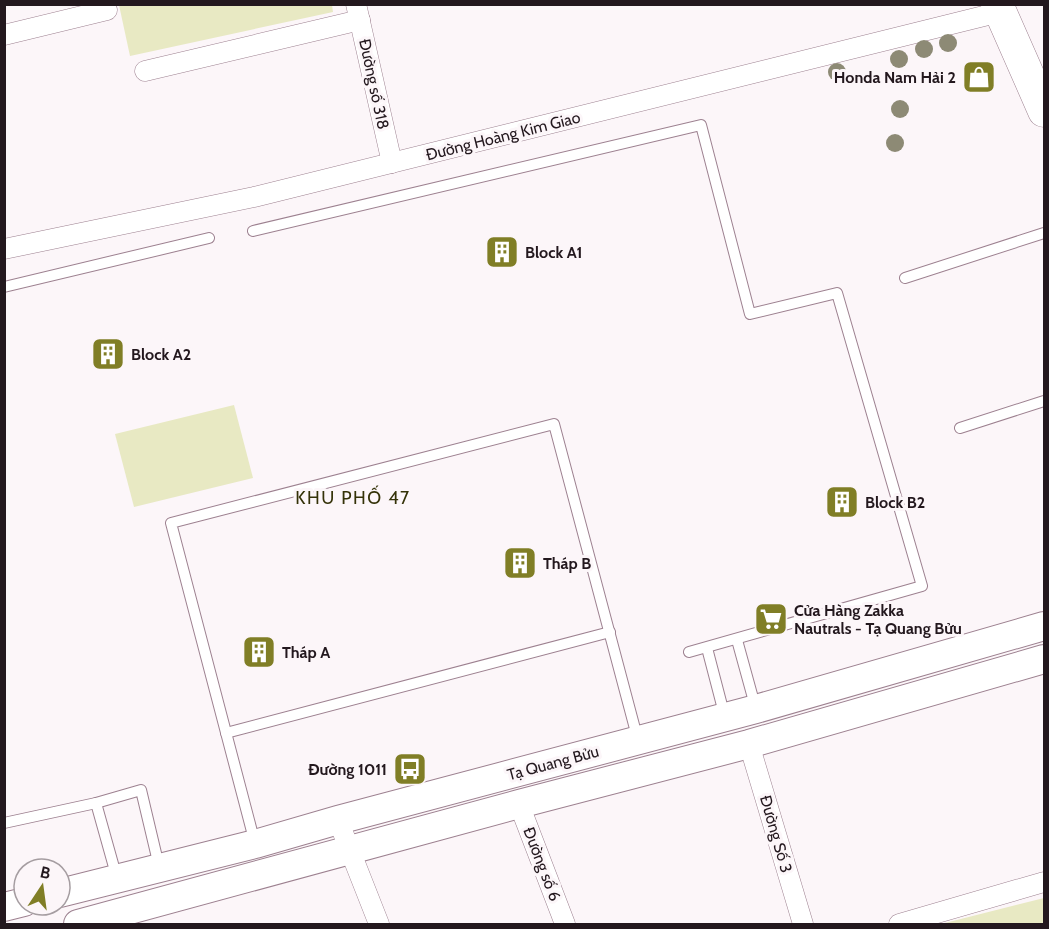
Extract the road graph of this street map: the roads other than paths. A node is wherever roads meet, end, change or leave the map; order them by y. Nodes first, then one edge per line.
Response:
1 (999, 8) edge
2 (107, 10) dead end
3 (358, 12) edge
4 (4, 34) edge
5 (145, 71) dead end
6 (1044, 111) edge
7 (392, 163) junction
8 (253, 231) dead end
9 (1044, 233) edge
10 (209, 238) dead end
11 (4, 249) edge
12 (905, 278) dead end
13 (4, 287) edge
14 (1044, 401) edge
15 (960, 428) dead end
16 (1044, 626) edge
17 (610, 632) junction
18 (737, 640) junction
19 (707, 648) junction
20 (689, 652) dead end
21 (1044, 659) edge
22 (741, 714) junction
23 (226, 733) junction
24 (638, 740) junction
25 (749, 744) junction
26 (96, 803) junction
27 (519, 804) junction
28 (338, 820) junction
29 (4, 823) edge
30 (255, 844) junction
31 (351, 851) junction
32 (160, 867) junction
33 (117, 878) junction
34 (1044, 882) edge
35 (72, 890) edge
36 (78, 924) edge
37 (380, 924) edge
38 (565, 924) edge
39 (802, 924) edge
40 (899, 924) edge

1 - 6 main road
1 - 7 street, Đường Hoàng Kim Giao
2 - 4 street
3 - 5 street
3 - 7 street, Đường số 318
7 - 11 street, Đường Hoàng Kim Giao
8 - 18 lane
9 - 12 lane
10 - 13 lane
14 - 15 lane
16 - 22 main road, Tạ Quang Bửu
17 - 23 lane
17 - 23 lane
17 - 24 lane
18 - 19 lane
18 - 22 lane
19 - 20 lane
19 - 22 lane
21 - 25 main road, Tạ Quang Bửu
22 - 24 main road, Tạ Quang Bửu
22 - 25 main road
23 - 30 lane
24 - 28 main road, Tạ Quang Bửu
25 - 27 main road, Tạ Quang Bửu
25 - 39 street, Đường Số 3
26 - 29 lane
26 - 32 lane
26 - 33 lane
27 - 31 main road, Tạ Quang Bửu
27 - 38 street, Đường số 6
28 - 30 main road, Tạ Quang Bửu
28 - 31 street
30 - 32 main road, Tạ Quang Bửu
31 - 36 main road, Tạ Quang Bửu
31 - 37 street
32 - 33 main road, Tạ Quang Bửu
33 - 35 main road, Tạ Quang Bửu
34 - 40 street

